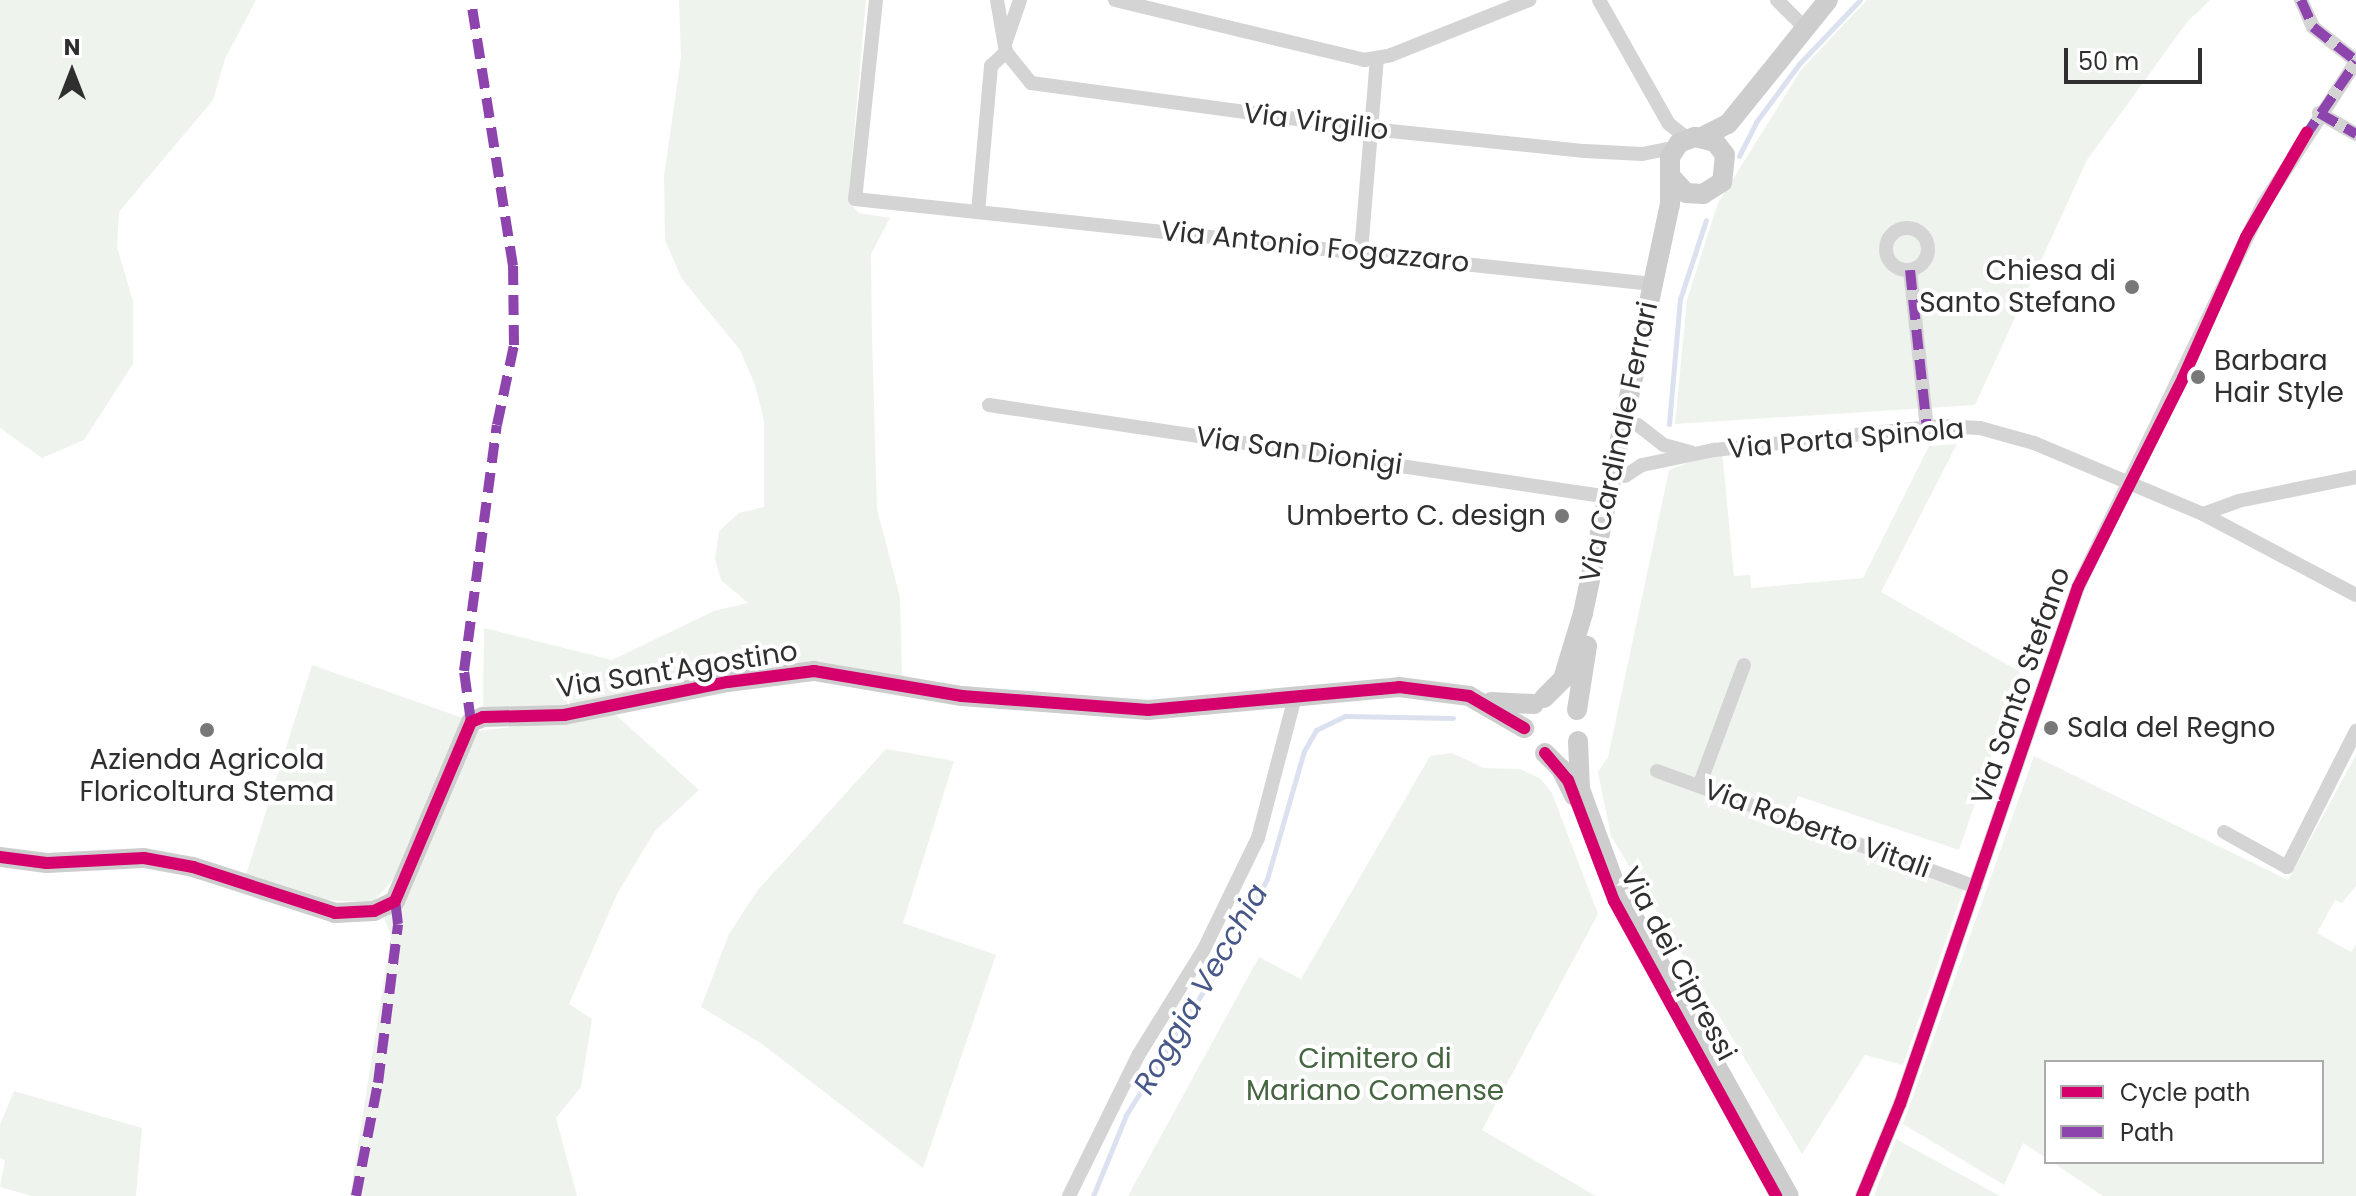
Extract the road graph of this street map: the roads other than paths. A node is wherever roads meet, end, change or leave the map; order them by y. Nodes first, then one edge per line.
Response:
1 (876, 0) edge
2 (997, 0) edge
3 (1020, 0) edge
4 (1115, 0) edge
5 (1529, 0) edge
6 (1599, 0) edge
7 (1777, 0) edge
8 (1828, 0) edge
9 (2301, 0) edge
10 (1803, 26) junction
11 (1006, 49) junction
12 (1377, 59) junction
13 (2356, 62) edge
14 (2319, 113) junction
15 (1728, 124) junction
16 (1371, 129) junction
17 (2356, 134) edge
18 (1688, 141) junction
19 (1642, 154) junction
20 (1725, 155) junction
21 (1670, 174) junction
22 (1696, 195) junction
23 (978, 212) junction
24 (1361, 252) junction
25 (1910, 270) dead end
26 (1652, 284) junction
27 (989, 405) dead end
28 (1638, 425) junction
29 (1927, 428) junction
30 (1695, 453) junction
31 (1625, 476) junction
32 (2356, 477) edge
33 (2130, 484) junction
34 (1609, 497) junction
35 (2203, 514) junction
36 (2356, 595) edge
37 (1744, 665) dead end
38 (1295, 697) junction
39 (1539, 701) junction
40 (1487, 702) junction
41 (1577, 710) junction
42 (1524, 728) junction
43 (2356, 731) edge
44 (1578, 741) junction
45 (1545, 753) junction
46 (1657, 771) dead end
47 (1699, 786) junction
48 (2224, 832) dead end
49 (0, 857) edge
50 (1976, 887) junction
51 (1786, 1194) edge
52 (1865, 1194) edge
53 (1069, 1196) edge

1 - 23 street, Via Antonio Fogazzaro
2 - 11 street
3 - 11 street
4 - 12 street
5 - 12 street
6 - 18 street
7 - 10 street
8 - 10 main road
9 - 13 street
10 - 15 main road
11 - 16 street, Via Virgilio
11 - 23 street
12 - 16 street
13 - 14 street, Via Santo Stefano
14 - 17 street
14 - 33 street, Via Santo Stefano
15 - 18 main road
15 - 20 main road
16 - 19 street, Via Virgilio
16 - 24 street
18 - 19 street, Via Virgilio
18 - 20 main road
18 - 21 main road
19 - 21 street, Via Virgilio
20 - 22 main road
21 - 22 main road
21 - 26 main road, Via Cardinale Ferrari
22 - 28 main road, Via Cardinale Ferrari
23 - 24 street, Via Antonio Fogazzaro
24 - 26 street, Via Antonio Fogazzaro
25 - 29 street
26 - 34 main road, Via Cardinale Ferrari
27 - 34 street, Via San Dionigi
28 - 30 street, Via Porta Spinola
28 - 31 main road, Via Cardinale Ferrari
29 - 30 street, Via Porta Spinola
29 - 33 street, Via Porta Spinola
30 - 31 street, Via Porta Spinola
31 - 41 main road, Via Cardinale Ferrari
32 - 35 street
33 - 35 street, Via Porta Spinola
33 - 50 street, Via Santo Stefano
34 - 39 main road, Via Cardinale Ferrari
35 - 36 street, Via Porta Spinola
37 - 47 street
38 - 40 main road, Via Sant'Agostino
38 - 49 main road, Via Sant'Agostino
38 - 53 street
39 - 40 main road, Via Sant'Agostino
39 - 41 main road
39 - 42 main road
40 - 42 main road
41 - 44 main road
42 - 45 main road
43 - 48 street
44 - 45 main road
44 - 51 main road, Via dei Cipressi
45 - 51 main road, Via dei Cipressi
46 - 47 street, Via Roberto Vitali
47 - 50 street, Via Roberto Vitali
50 - 52 street, Via Santo Stefano

